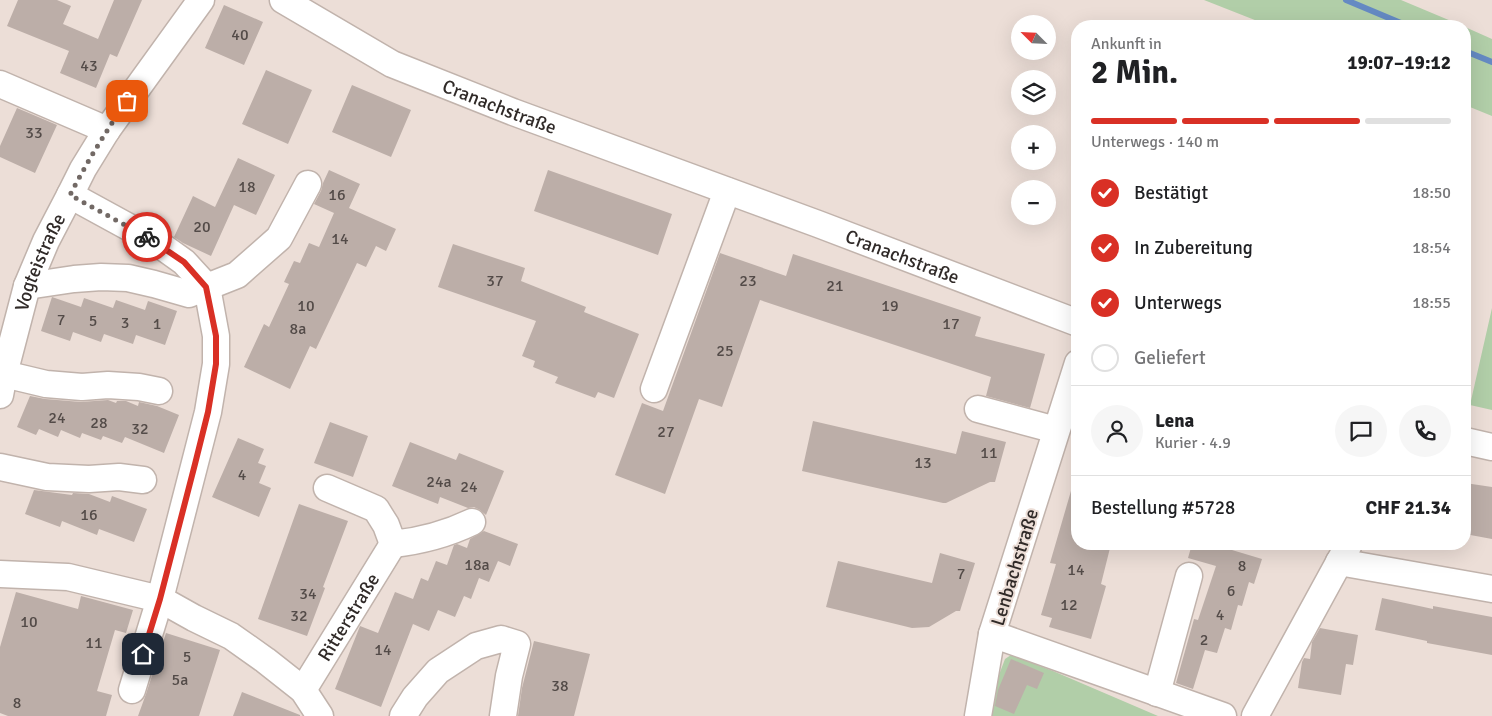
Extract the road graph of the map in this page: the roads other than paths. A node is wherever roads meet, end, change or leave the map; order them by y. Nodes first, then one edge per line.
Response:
1 (201, 0) edge
2 (283, 0) edge
3 (0, 84) edge
4 (106, 130) junction
5 (308, 184) dead end
6 (727, 191) junction
7 (70, 195) junction
8 (27, 286) junction
9 (206, 287) junction
10 (1071, 320) edge
11 (2, 384) edge
12 (1071, 384) edge
13 (654, 389) dead end
14 (159, 391) dead end
15 (978, 409) dead end
16 (1056, 430) junction
17 (1471, 442) edge
18 (1492, 447) edge
19 (0, 467) edge
20 (143, 480) dead end
21 (327, 488) dead end
22 (472, 522) dead end
23 (393, 544) junction
24 (1344, 553) edge
25 (0, 574) edge
26 (1189, 576) dead end
27 (1492, 589) edge
28 (160, 599) junction
29 (992, 634) junction
30 (132, 690) dead end
31 (303, 690) junction
32 (1157, 692) junction
33 (320, 716) edge
34 (404, 716) edge
35 (503, 716) edge
36 (978, 716) edge
37 (1223, 716) edge
38 (1255, 716) edge

1 - 4 street, Vogteistraße
2 - 6 street, Cranachstraße
3 - 4 street
4 - 7 street, Vogteistraße
5 - 9 street
6 - 10 street, Cranachstraße
6 - 13 street
7 - 8 street, Vogteistraße
7 - 9 street
8 - 9 street
8 - 11 street, Vogteistraße
9 - 28 street
11 - 14 street, Vogteistraße
12 - 16 street, Lenbachstraße
15 - 16 street
16 - 29 street, Lenbachstraße
17 - 18 street
19 - 20 street
21 - 23 street
22 - 23 street
23 - 31 street, Ritterstraße
24 - 27 street
24 - 38 street
25 - 28 street
26 - 32 street
28 - 30 street
28 - 31 street
29 - 32 street, Lenbachstraße
29 - 36 street
31 - 33 street
32 - 37 street, Lenbachstraße
34 - 35 street

